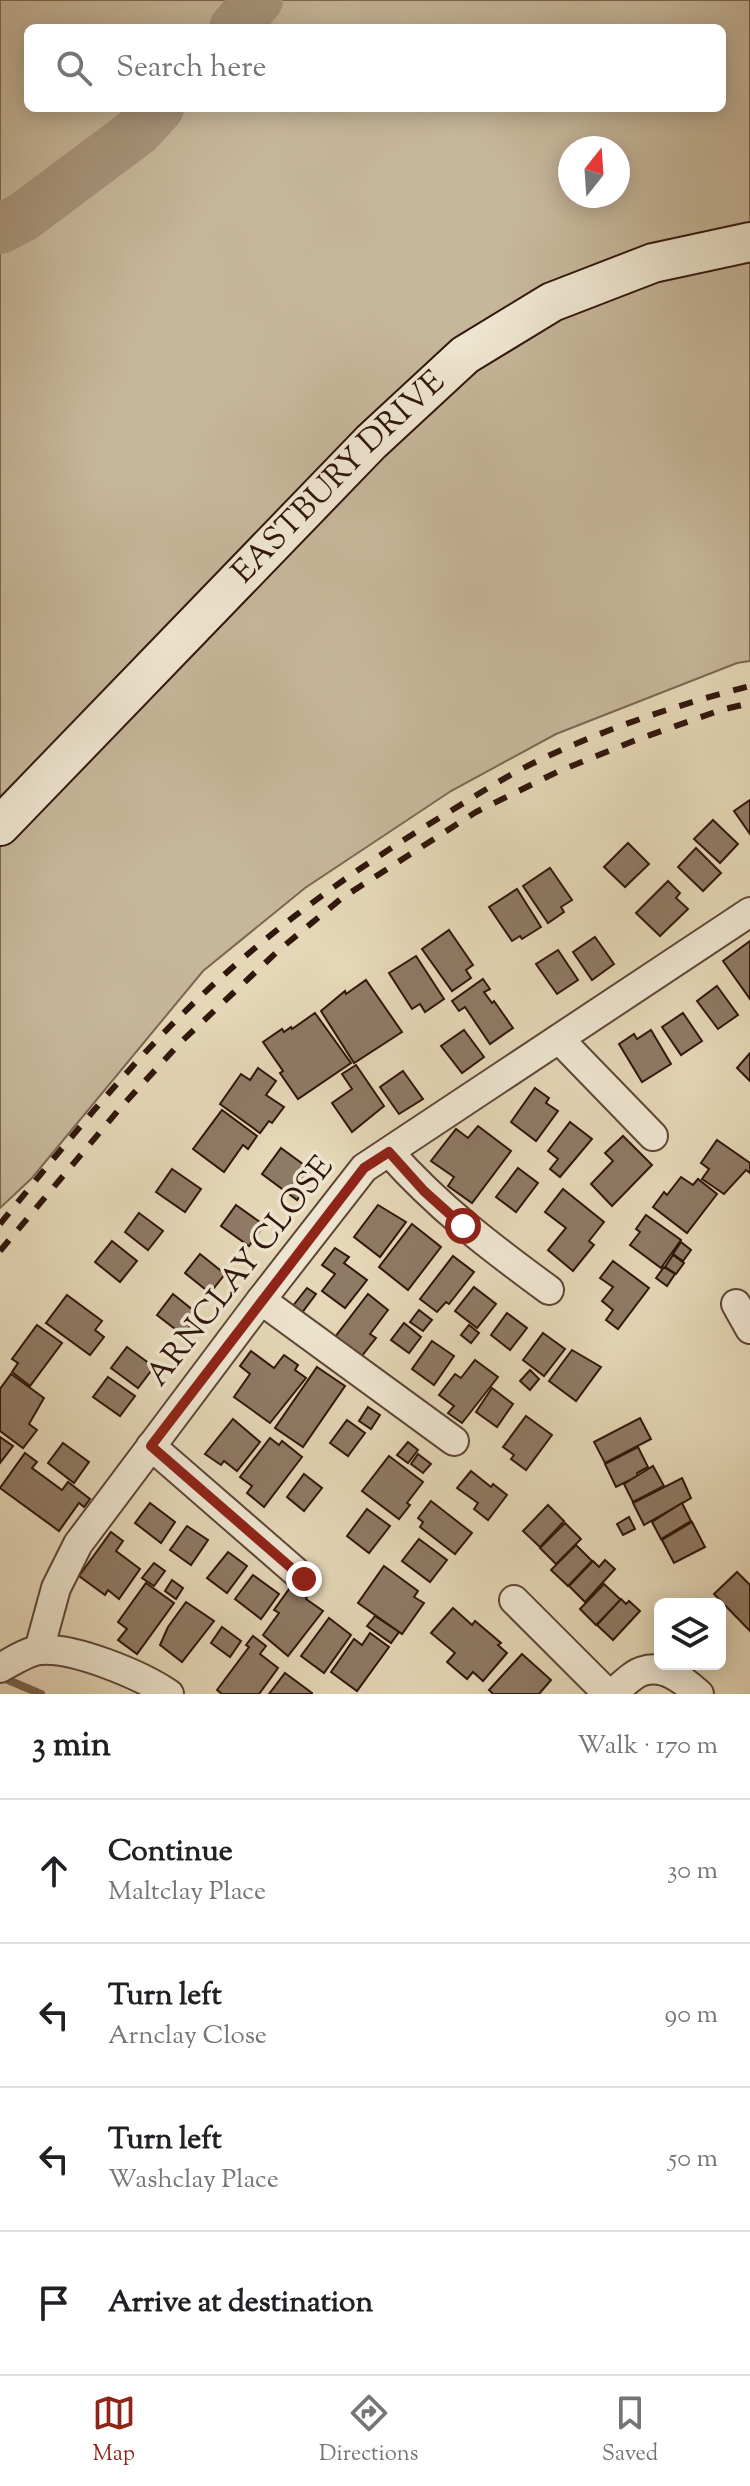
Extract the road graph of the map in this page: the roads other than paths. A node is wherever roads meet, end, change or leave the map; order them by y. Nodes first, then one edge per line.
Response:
1 (750, 242) edge
2 (0, 826) edge
3 (750, 912) edge
4 (559, 1039) junction
5 (653, 1136) dead end
6 (389, 1152) junction
7 (549, 1290) dead end
8 (261, 1300) junction
9 (454, 1441) dead end
10 (151, 1446) junction
11 (304, 1579) dead end
12 (514, 1600) dead end
13 (39, 1650) junction
14 (2, 1667) edge
15 (169, 1694) edge
16 (610, 1694) edge
17 (699, 1694) edge

1 - 2 street, EASTBURY DRIVE
3 - 4 street, ARNCLAY CLOSE
4 - 5 street
4 - 6 street, ARNCLAY CLOSE
6 - 7 street
6 - 8 street, ARNCLAY CLOSE
8 - 9 street
8 - 10 street, ARNCLAY CLOSE
10 - 11 street
10 - 13 street, ARNCLAY CLOSE
12 - 16 street
13 - 14 street
13 - 15 street
16 - 17 street

